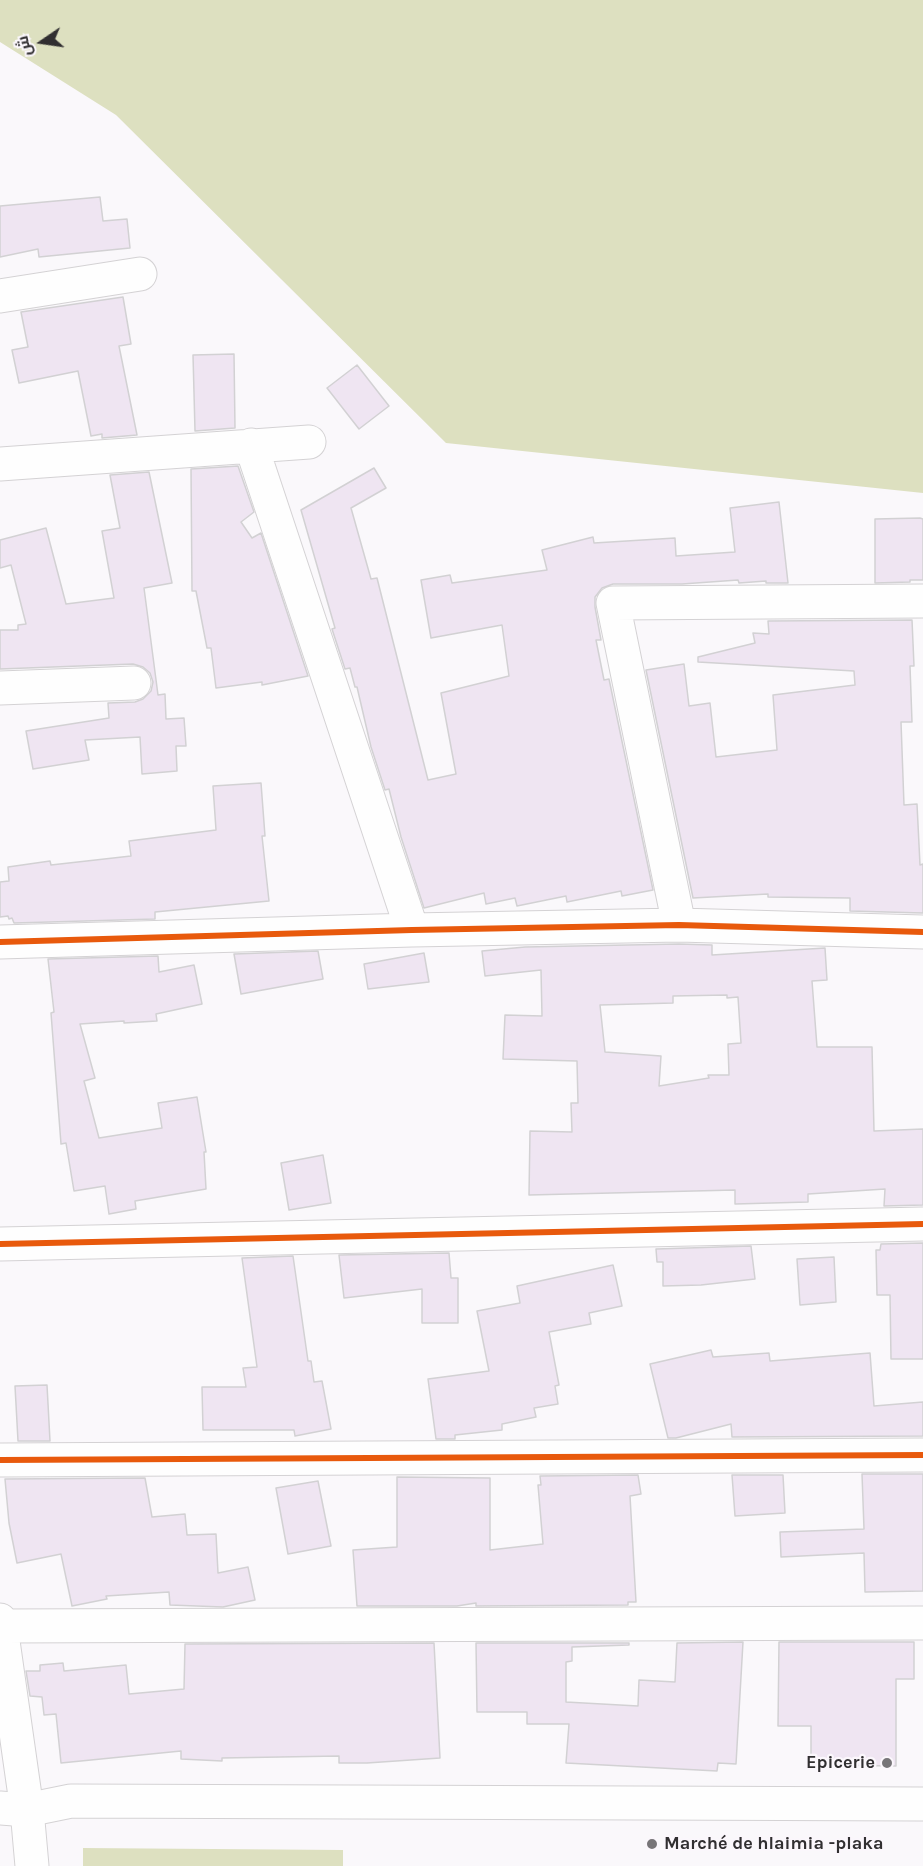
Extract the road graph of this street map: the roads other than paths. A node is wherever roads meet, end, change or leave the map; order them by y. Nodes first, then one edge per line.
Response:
1 (140, 274) dead end
2 (0, 296) edge
3 (309, 442) dead end
4 (251, 445) junction
5 (0, 464) edge
6 (923, 601) edge
7 (134, 683) dead end
8 (0, 688) edge
9 (679, 925) junction
10 (412, 930) junction
11 (923, 932) edge
12 (0, 942) edge
13 (923, 1224) edge
14 (0, 1244) edge
15 (923, 1455) edge
16 (0, 1460) edge
17 (1, 1623) edge
18 (923, 1623) edge
19 (923, 1804) edge
20 (14, 1809) edge
21 (32, 1866) edge

1 - 2 street
3 - 4 street
4 - 5 street
4 - 10 street
6 - 9 street
7 - 8 street
9 - 10 street
9 - 11 street
10 - 12 street
13 - 14 street
15 - 16 street
17 - 18 street
17 - 20 street
19 - 20 street
20 - 21 street

